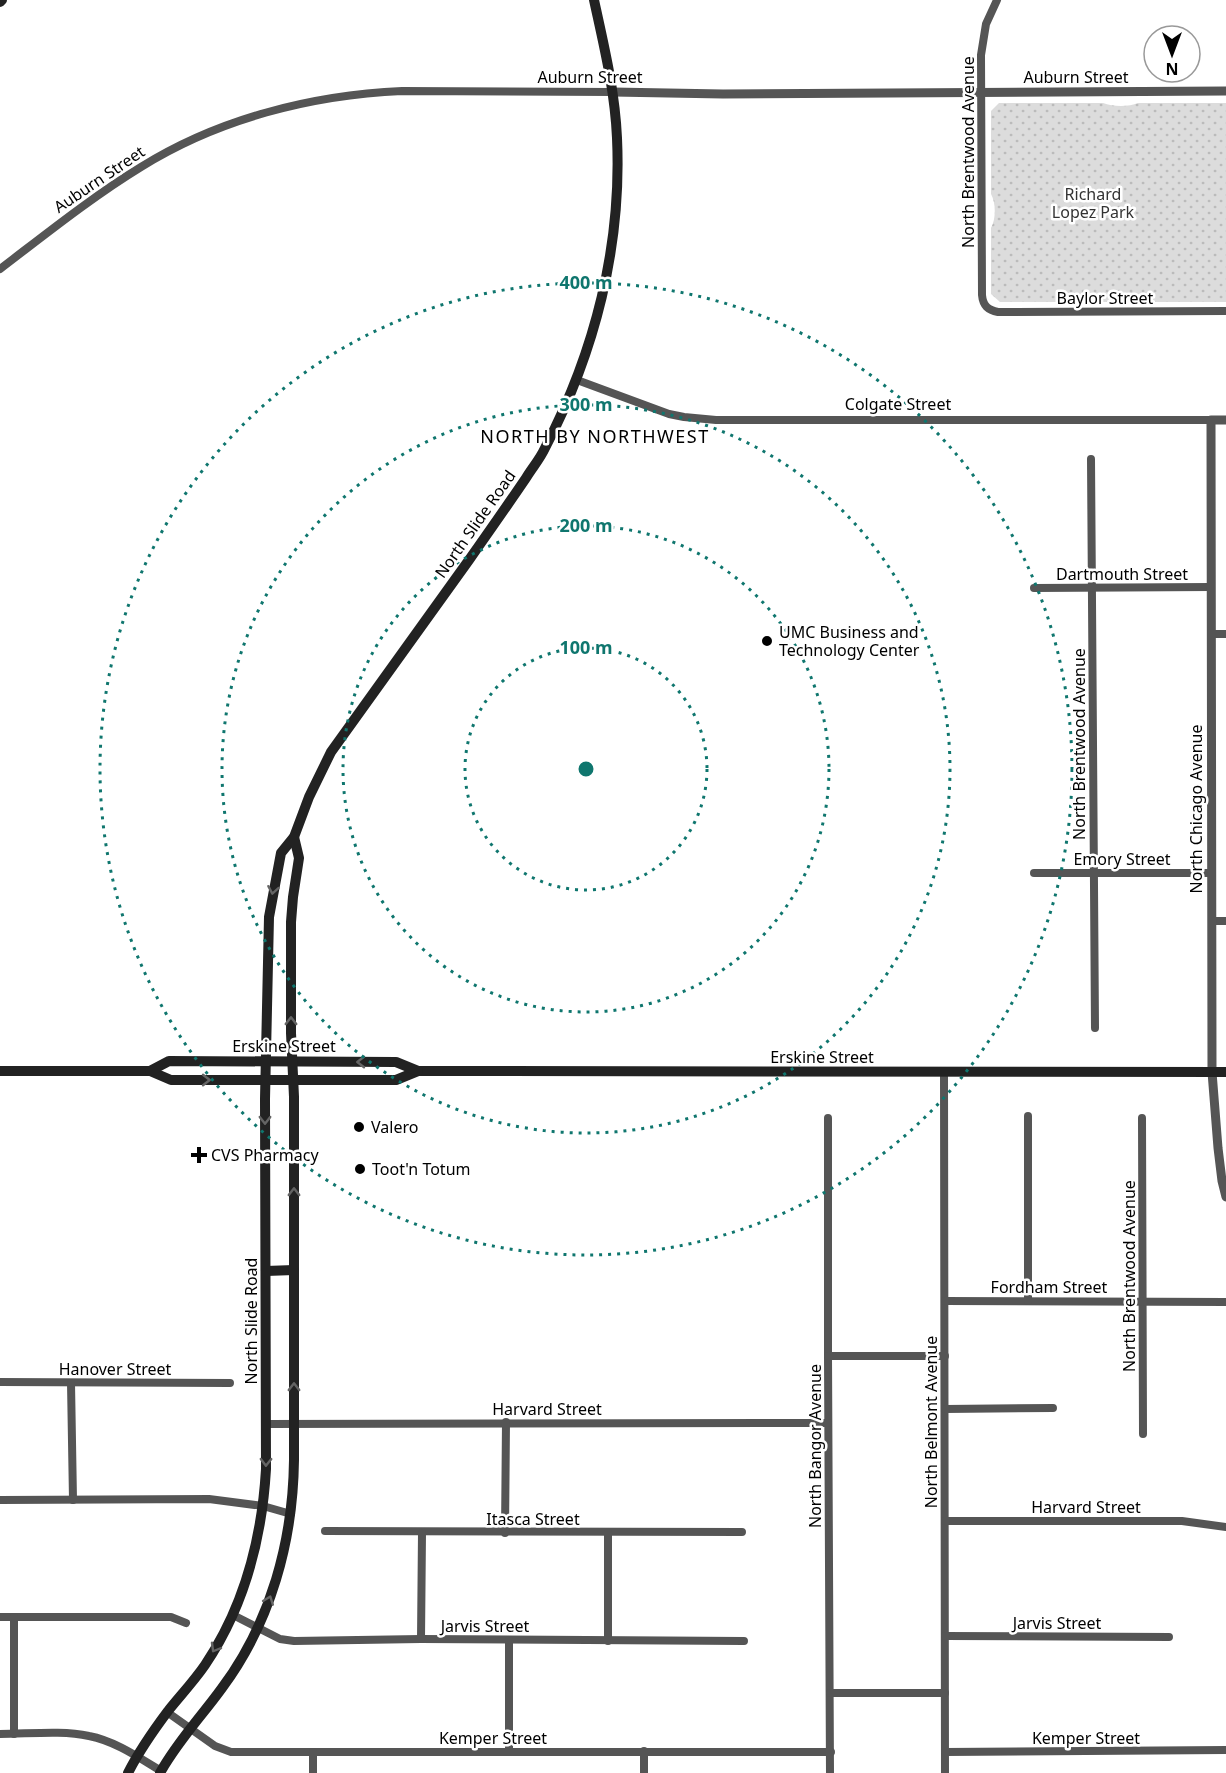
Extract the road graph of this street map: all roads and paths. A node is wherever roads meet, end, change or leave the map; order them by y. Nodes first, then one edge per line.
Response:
1 (594, 0) edge
2 (997, 0) edge
3 (1226, 91) edge
4 (981, 92) junction
5 (613, 93) junction
6 (0, 269) edge
7 (985, 306) joint
8 (1226, 311) edge
9 (577, 380) junction
10 (1211, 420) junction
11 (1226, 420) edge
12 (1091, 459) dead end
13 (1091, 587) junction
14 (1211, 587) junction
15 (1034, 588) dead end
16 (1211, 634) junction
17 (1226, 634) edge
18 (294, 837) junction
19 (1034, 873) dead end
20 (1094, 873) junction
21 (1211, 873) junction
22 (1212, 921) junction
23 (1226, 921) edge
24 (1095, 1028) dead end
25 (266, 1061) junction
26 (292, 1061) junction
27 (0, 1071) edge
28 (150, 1071) junction
29 (418, 1071) junction
30 (944, 1072) junction
31 (1212, 1072) junction
32 (1226, 1072) edge
33 (266, 1080) junction
34 (293, 1080) junction
35 (1028, 1116) dead end
36 (828, 1118) dead end
37 (1142, 1118) dead end
38 (1226, 1197) edge
39 (294, 1270) junction
40 (266, 1271) junction
41 (945, 1301) junction
42 (1028, 1301) junction
43 (1143, 1301) junction
44 (1226, 1302) edge
45 (828, 1356) junction
46 (945, 1356) junction
47 (0, 1382) edge
48 (71, 1383) junction
49 (230, 1383) dead end
50 (1053, 1408) dead end
51 (945, 1409) junction
52 (506, 1422) junction
53 (828, 1423) junction
54 (266, 1424) junction
55 (294, 1424) junction
56 (1143, 1434) dead end
57 (0, 1500) edge
58 (73, 1500) junction
59 (263, 1506) junction
60 (291, 1514) junction
61 (945, 1521) junction
62 (1226, 1527) edge
63 (325, 1531) dead end
64 (742, 1532) dead end
65 (422, 1533) junction
66 (505, 1533) junction
67 (608, 1533) junction
68 (232, 1615) junction
69 (0, 1617) edge
70 (14, 1617) junction
71 (186, 1623) dead end
72 (258, 1628) junction
73 (945, 1636) junction
74 (1169, 1636) dead end
75 (421, 1639) junction
76 (509, 1640) junction
77 (608, 1641) junction
78 (744, 1641) dead end
79 (830, 1693) junction
80 (945, 1693) junction
81 (167, 1712) junction
82 (190, 1729) junction
83 (0, 1734) edge
84 (14, 1734) junction
85 (1226, 1750) edge
86 (644, 1751) junction
87 (313, 1752) junction
88 (509, 1752) junction
89 (831, 1752) junction
90 (945, 1752) junction
91 (136, 1756) junction
92 (160, 1772) edge
93 (128, 1773) edge
94 (313, 1773) edge
95 (644, 1773) edge
96 (831, 1773) edge
97 (945, 1773) edge

1 - 5 main road, North Slide Road
2 - 4 street, North Brentwood Avenue
3 - 4 street, Auburn Street
4 - 5 street, Auburn Street
4 - 7 street, North Brentwood Avenue
5 - 6 street, Auburn Street
5 - 9 main road, North Slide Road
7 - 8 street, Baylor Street
9 - 10 street, Colgate Street
9 - 18 main road, North Slide Road
10 - 11 street, Colgate Street
10 - 14 street, North Chicago Avenue
12 - 13 street, North Brentwood Avenue
13 - 14 street, Dartmouth Street
13 - 15 street, Dartmouth Street
13 - 20 street, North Brentwood Avenue
14 - 16 street, North Chicago Avenue
16 - 17 street
16 - 21 street, North Chicago Avenue
18 -> 25 main road, North Slide Road
26 -> 18 main road, North Slide Road
19 - 20 street, Emory Street
20 - 21 street, Emory Street
20 - 24 street, North Brentwood Avenue
21 - 22 street, North Chicago Avenue
22 - 23 street
22 - 31 street, North Chicago Avenue
25 - 26 main road, Erskine Street
25 - 28 main road, Erskine Street
25 - 33 main road, North Slide Road
29 -> 26 main road, Erskine Street
26 - 34 main road, North Slide Road
27 - 28 main road, Erskine Street
28 -> 33 main road, Erskine Street
29 - 30 main road, Erskine Street
29 - 34 main road, Erskine Street
30 - 31 main road, Erskine Street
30 - 41 street, North Belmont Avenue
31 - 32 main road, Erskine Street
31 - 38 street, North Chicago Avenue
33 - 34 main road, Erskine Street
33 -> 40 main road, North Slide Road
39 -> 34 main road, North Slide Road
35 - 42 street
36 - 45 street, North Bangor Avenue
37 - 43 street, North Brentwood Avenue
39 - 40 main road
55 -> 39 main road, North Slide Road
40 - 54 main road, North Slide Road
41 - 42 street, Fordham Street
41 - 46 street, North Belmont Avenue
42 - 43 street, Fordham Street
43 - 44 street, Fordham Street
43 - 56 street, North Brentwood Avenue
45 - 46 street
45 - 53 street, North Bangor Avenue
46 - 51 street, North Belmont Avenue
47 - 48 street, Hanover Street
48 - 49 street, Hanover Street
48 - 58 street
50 - 51 street
51 - 61 street, North Belmont Avenue
52 - 53 street, Harvard Street
52 - 55 street, Harvard Street
52 - 66 street
53 - 79 street, North Bangor Avenue
54 - 55 street, Harvard Street
54 -> 59 main road, North Slide Road
55 - 60 main road, North Slide Road
57 - 58 street
58 - 59 street
59 - 60 street
59 - 68 main road, North Slide Road
72 -> 60 main road, North Slide Road
61 - 62 street, Harvard Street
61 - 73 street, North Belmont Avenue
63 - 65 street, Itasca Street
64 - 67 street, Itasca Street
65 - 66 street, Itasca Street
65 - 75 street
66 - 67 street, Itasca Street
67 - 77 street
68 - 72 street, Jarvis Street
68 -> 81 main road, North Slide Road
69 - 70 street
70 - 71 street
70 - 84 street
72 - 75 street, Jarvis Street
72 - 82 main road, North Slide Road
73 - 74 street, Jarvis Street
73 - 80 street, North Belmont Avenue
75 - 76 street, Jarvis Street
76 - 77 street, Jarvis Street
76 - 88 street
77 - 78 street, Jarvis Street
79 - 80 street
79 - 89 street, North Bangor Avenue
80 - 90 street, North Belmont Avenue
81 - 82 street, Kemper Street
81 - 91 main road, North Slide Road
82 - 87 street, Kemper Street
82 - 92 main road, North Slide Road
83 - 84 street
84 - 91 street
85 - 90 street, Kemper Street
86 - 88 street, Kemper Street
86 - 89 street, Kemper Street
86 - 95 street
87 - 88 street, Kemper Street
87 - 94 street
89 - 96 street, North Bangor Avenue
90 - 97 street, North Belmont Avenue
91 - 92 street
91 - 93 main road, North Slide Road

